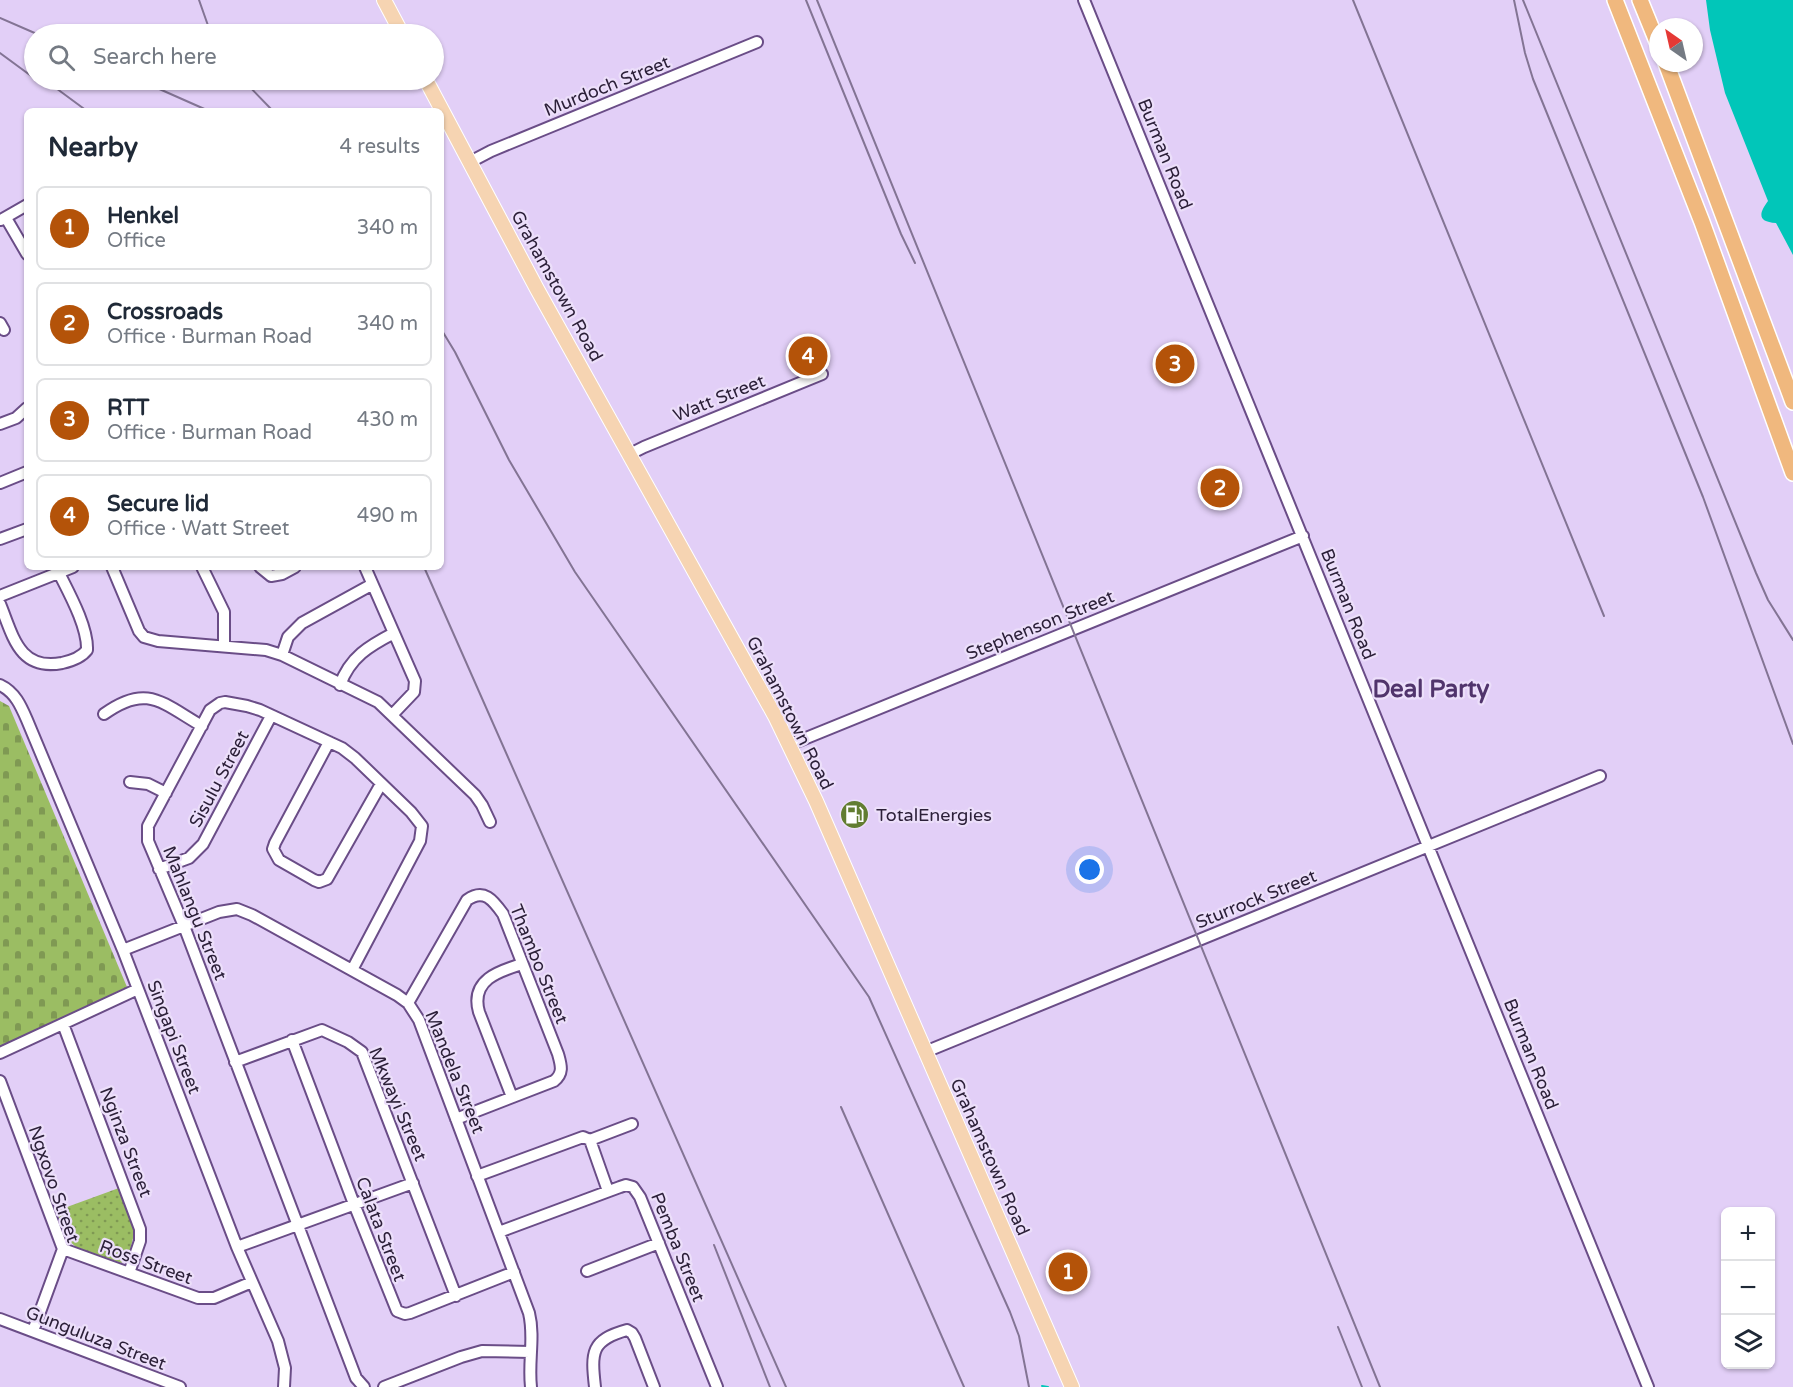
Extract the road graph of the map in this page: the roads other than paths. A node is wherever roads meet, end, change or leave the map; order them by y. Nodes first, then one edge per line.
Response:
1 (384, 0) edge
2 (1084, 0) edge
3 (1615, 0) edge
4 (1640, 0) edge
5 (1649, 22) edge
6 (397, 24) edge
7 (758, 42) dead end
8 (1669, 72) edge
9 (431, 90) edge
10 (441, 108) edge
11 (444, 114) edge
12 (470, 162) junction
13 (24, 207) edge
14 (3, 219) edge
15 (24, 250) edge
16 (822, 374) dead end
17 (1793, 402) edge
18 (24, 411) edge
19 (0, 424) edge
20 (630, 454) junction
21 (24, 473) edge
22 (1793, 473) edge
23 (0, 483) edge
24 (24, 530) edge
25 (1303, 536) junction
26 (0, 539) edge
27 (66, 570) edge
28 (113, 570) edge
29 (203, 570) edge
30 (264, 570) edge
31 (289, 570) edge
32 (366, 570) edge
33 (59, 573) junction
34 (371, 585) junction
35 (0, 596) edge
36 (0, 604) edge
37 (394, 633) junction
38 (224, 646) junction
39 (282, 655) junction
40 (340, 684) junction
41 (0, 685) edge
42 (104, 714) dead end
43 (393, 714) junction
44 (272, 716) junction
45 (202, 726) junction
46 (329, 742) junction
47 (789, 745) junction
48 (1600, 776) dead end
49 (130, 782) dead end
50 (381, 784) junction
51 (166, 793) junction
52 (490, 822) dead end
53 (1429, 846) junction
54 (159, 869) junction
55 (184, 926) junction
56 (123, 950) junction
57 (522, 964) junction
58 (352, 970) junction
59 (138, 989) junction
60 (408, 1003) junction
61 (63, 1024) junction
62 (292, 1040) junction
63 (925, 1052) junction
64 (0, 1053) edge
65 (236, 1062) junction
66 (0, 1081) edge
67 (512, 1097) junction
68 (456, 1119) junction
69 (632, 1124) dead end
70 (590, 1140) junction
71 (477, 1176) junction
72 (413, 1183) junction
73 (608, 1191) junction
74 (354, 1204) junction
75 (297, 1225) junction
76 (499, 1233) junction
77 (659, 1243) junction
78 (237, 1247) junction
79 (63, 1249) junction
80 (587, 1271) dead end
81 (514, 1272) junction
82 (129, 1274) junction
83 (252, 1282) junction
84 (456, 1296) junction
85 (0, 1319) edge
86 (33, 1332) junction
87 (530, 1352) junction
88 (180, 1387) edge
89 (284, 1387) edge
90 (364, 1387) edge
91 (384, 1387) edge
92 (531, 1387) edge
93 (595, 1387) edge
94 (654, 1387) edge
95 (717, 1387) edge
96 (1072, 1387) edge
97 (1648, 1387) edge

1 - 6 main road
2 - 25 street, Burman Road
3 - 22 highway
4 - 5 highway
7 - 12 street, Murdoch Street
8 - 17 highway
9 - 10 main road, Grahamstown Road
11 - 12 main road, Grahamstown Road
12 - 20 main road, Grahamstown Road
13 - 14 street
14 - 15 street
16 - 20 street, Watt Street
18 - 19 street
20 - 47 main road, Grahamstown Road
21 - 23 street
24 - 26 street
25 - 47 street, Stephenson Street
25 - 53 street, Burman Road
27 - 33 street
28 - 38 street
29 - 38 street
30 - 31 street
32 - 34 street
33 - 35 street
33 - 36 street
34 - 37 street
34 - 39 street
37 - 40 street
37 - 43 street
38 - 39 street
39 - 40 street
40 - 43 street
41 - 56 street, Singapi Street
42 - 45 street
43 - 52 street
44 - 45 street, Mahlangu Street
44 - 46 street, Mahlangu Street
44 - 54 street, Sisulu Street
45 - 51 street, Mahlangu Street
46 - 50 street, Mahlangu Street
46 - 50 street
47 - 63 main road, Grahamstown Road
48 - 53 street, Sturrock Street
49 - 51 street
50 - 58 street, Mahlangu Street
51 - 54 street, Mahlangu Street
53 - 63 street, Sturrock Street
53 - 97 street, Burman Road
54 - 55 street, Mahlangu Street
55 - 56 street, Mandela Street
55 - 58 street, Mandela Street
55 - 65 street, Mahlangu Street
56 - 59 street, Singapi Street
57 - 60 street, Thambo Street
57 - 67 street
57 - 67 street, Thambo Street
58 - 60 street, Mandela Street
59 - 61 street
59 - 78 street, Singapi Street
60 - 68 street, Mandela Street
61 - 64 street
61 - 82 street, Nginza Street
62 - 65 street, Mkwayi Street
62 - 72 street, Mkwayi Street
62 - 74 street, Calata Street
63 - 96 main road, Grahamstown Road
65 - 75 street, Mahlangu Street
66 - 79 street, Ngxovo Street
67 - 68 street, Thambo Street
68 - 71 street, Mandela Street
69 - 70 street
70 - 71 street
70 - 73 street
71 - 76 street, Mandela Street
72 - 74 street
72 - 84 street, Mkwayi Street
73 - 76 street, Pemba Street
73 - 77 street, Pemba Street
74 - 75 street
74 - 84 street, Calata Street
75 - 78 street
75 - 90 street, Mahlangu Street
76 - 81 street, Mandela Street
77 - 80 street
77 - 95 street, Pemba Street
78 - 83 street, Singapi Street
79 - 82 street, Ross Street
79 - 86 street, Ngxovo Street
81 - 84 street, Calata Street
81 - 87 street, Mandela Street
82 - 83 street, Ross Street
83 - 89 street, Singapi Street
85 - 86 street, Gunguluza Street
86 - 88 street, Gunguluza Street
87 - 91 street
87 - 92 street, Mandela Street
93 - 94 street

